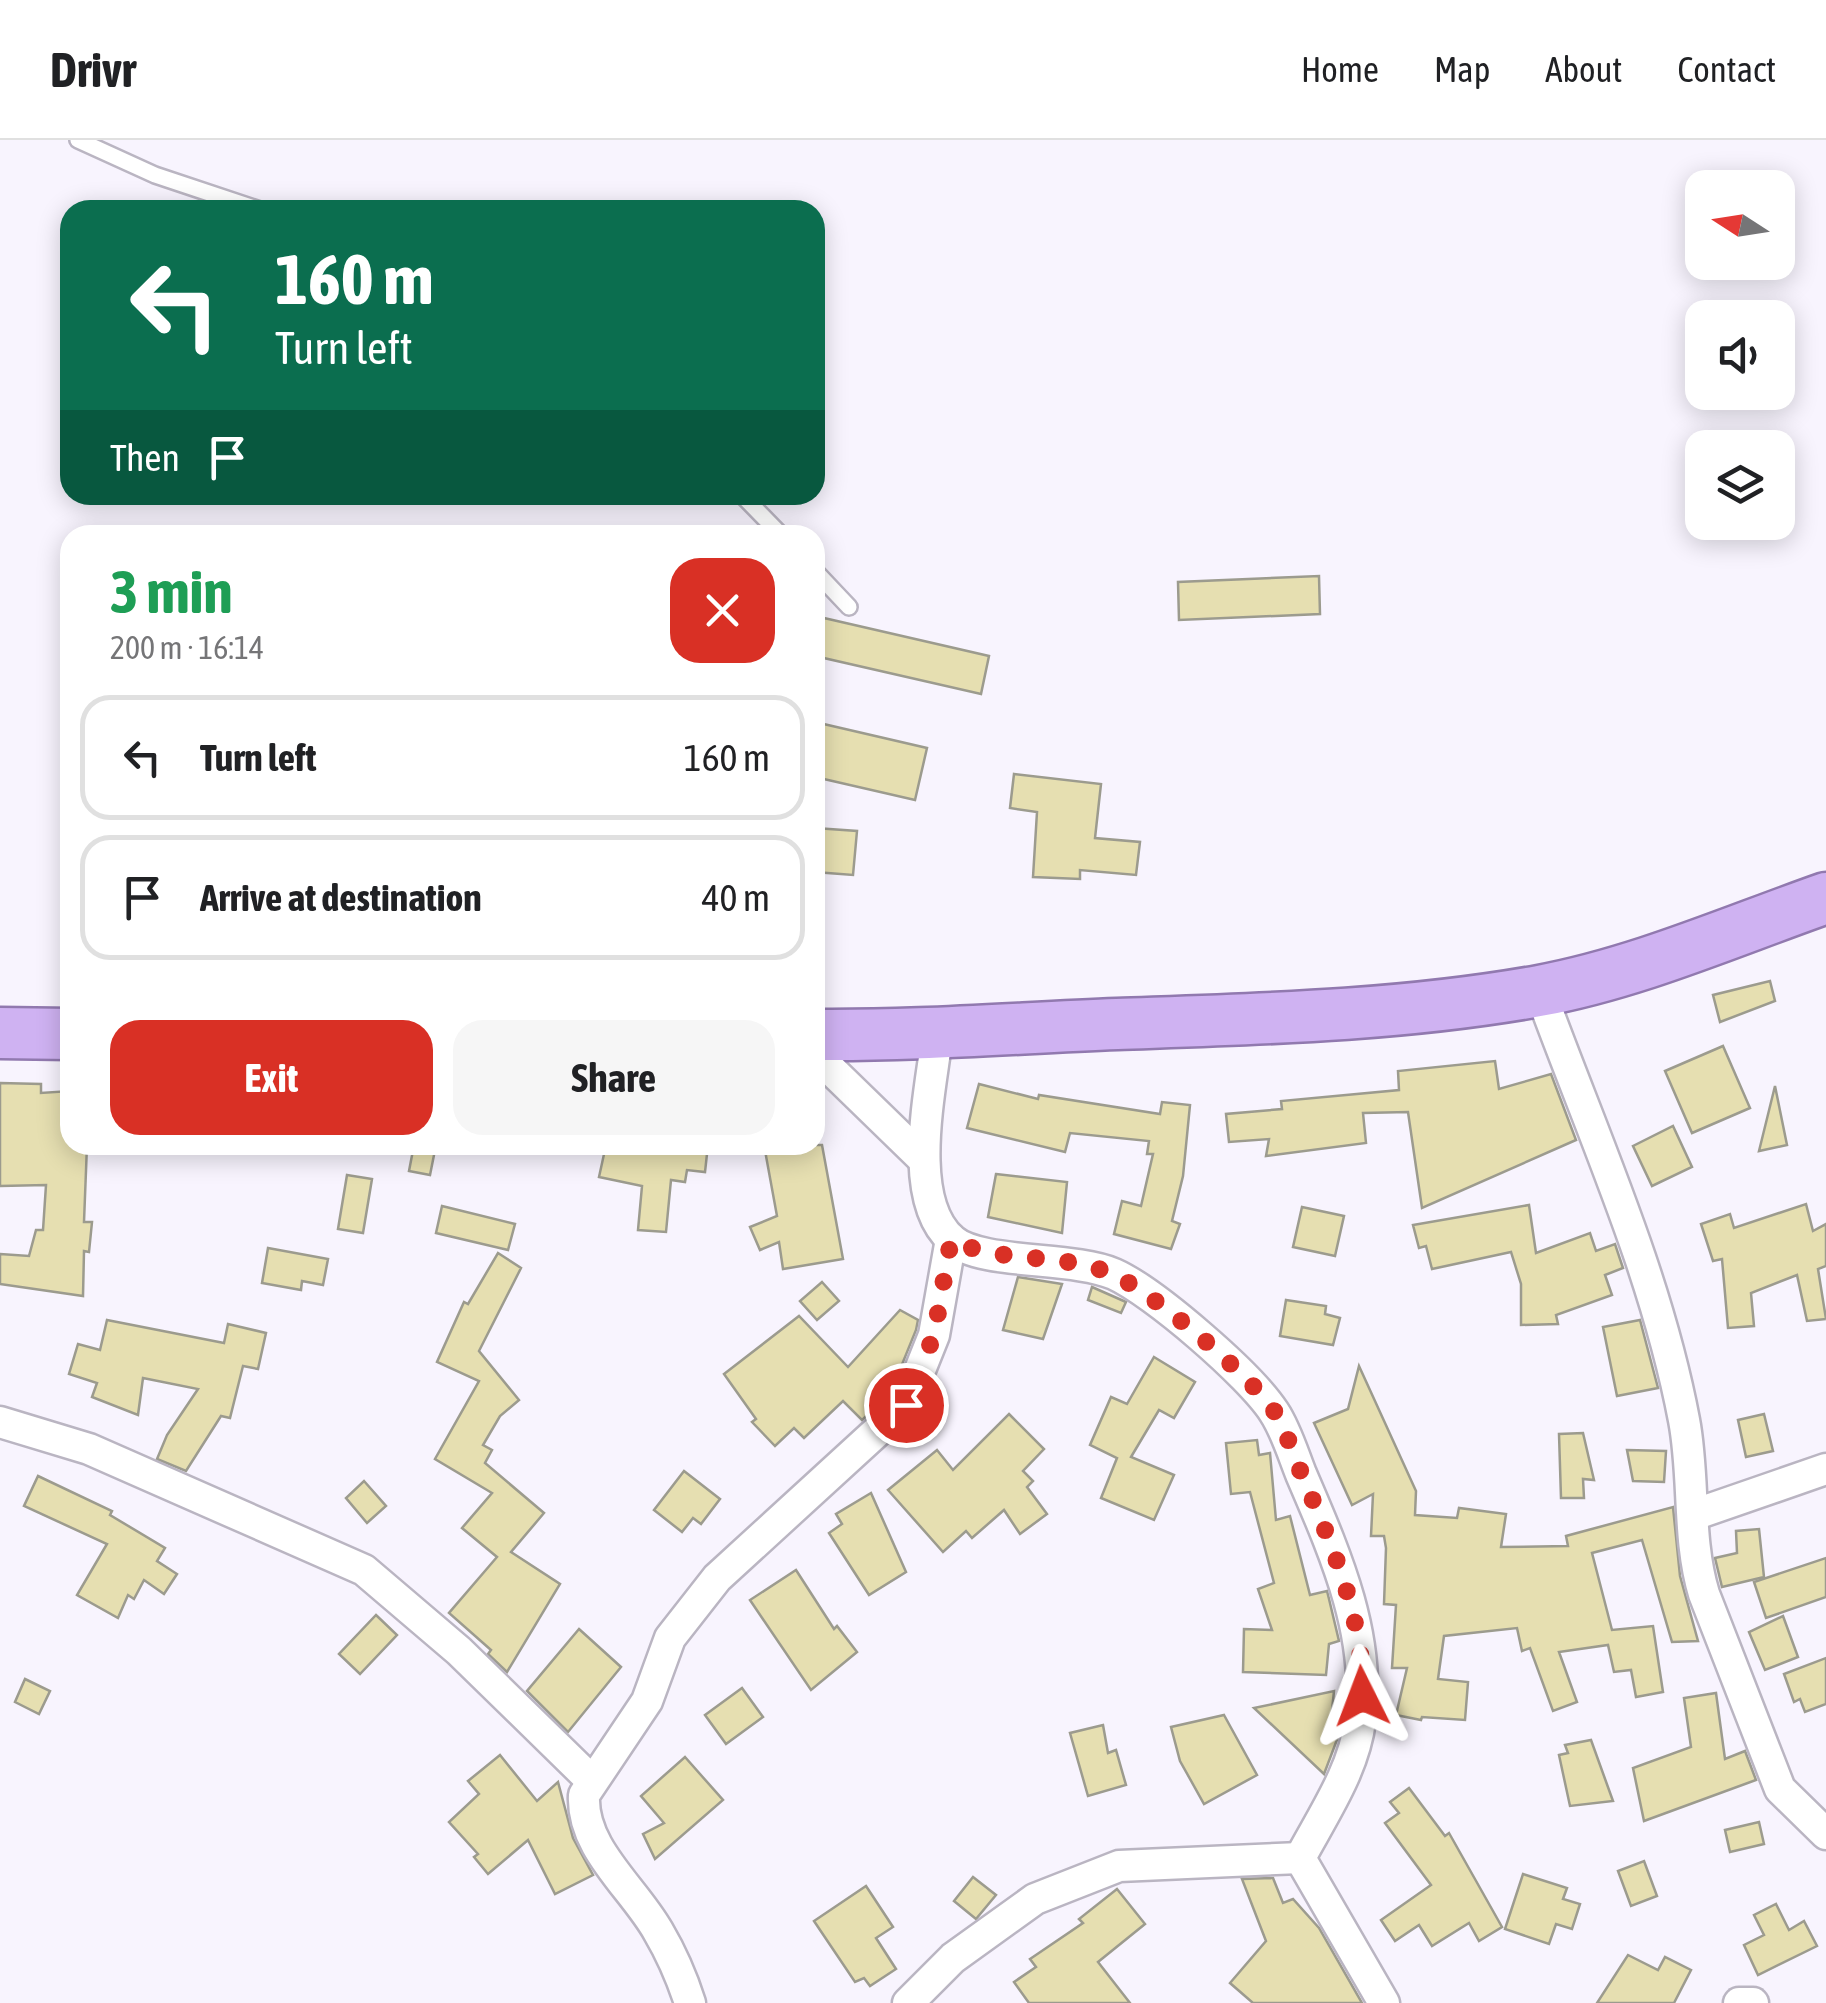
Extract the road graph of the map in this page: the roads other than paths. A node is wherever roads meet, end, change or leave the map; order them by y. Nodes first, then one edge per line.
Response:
1 (78, 140) edge
2 (231, 200) edge
3 (752, 505) edge
4 (771, 525) edge
5 (825, 581) edge
6 (849, 606) dead end
7 (1826, 898) edge
8 (1540, 991) junction
9 (0, 1034) edge
10 (60, 1034) edge
11 (825, 1035) edge
12 (937, 1036) junction
13 (825, 1064) edge
14 (922, 1158) junction
15 (951, 1240) junction
16 (0, 1422) edge
17 (1826, 1469) edge
18 (1696, 1514) junction
19 (592, 1781) junction
20 (1826, 1834) edge
21 (1300, 1858) junction
22 (690, 2003) edge
23 (908, 2003) edge
24 (1384, 2003) edge
25 (1739, 2003) edge
26 (1753, 2003) edge

1 - 2 lane
3 - 4 lane
5 - 6 lane
7 - 8 highway
8 - 12 highway
8 - 18 street
9 - 10 highway
11 - 12 highway
12 - 14 street
13 - 14 street
14 - 15 street
15 - 19 street
15 - 21 street
16 - 19 street
17 - 18 street
18 - 20 street
19 - 22 street
21 - 23 street
21 - 24 street
25 - 26 street

